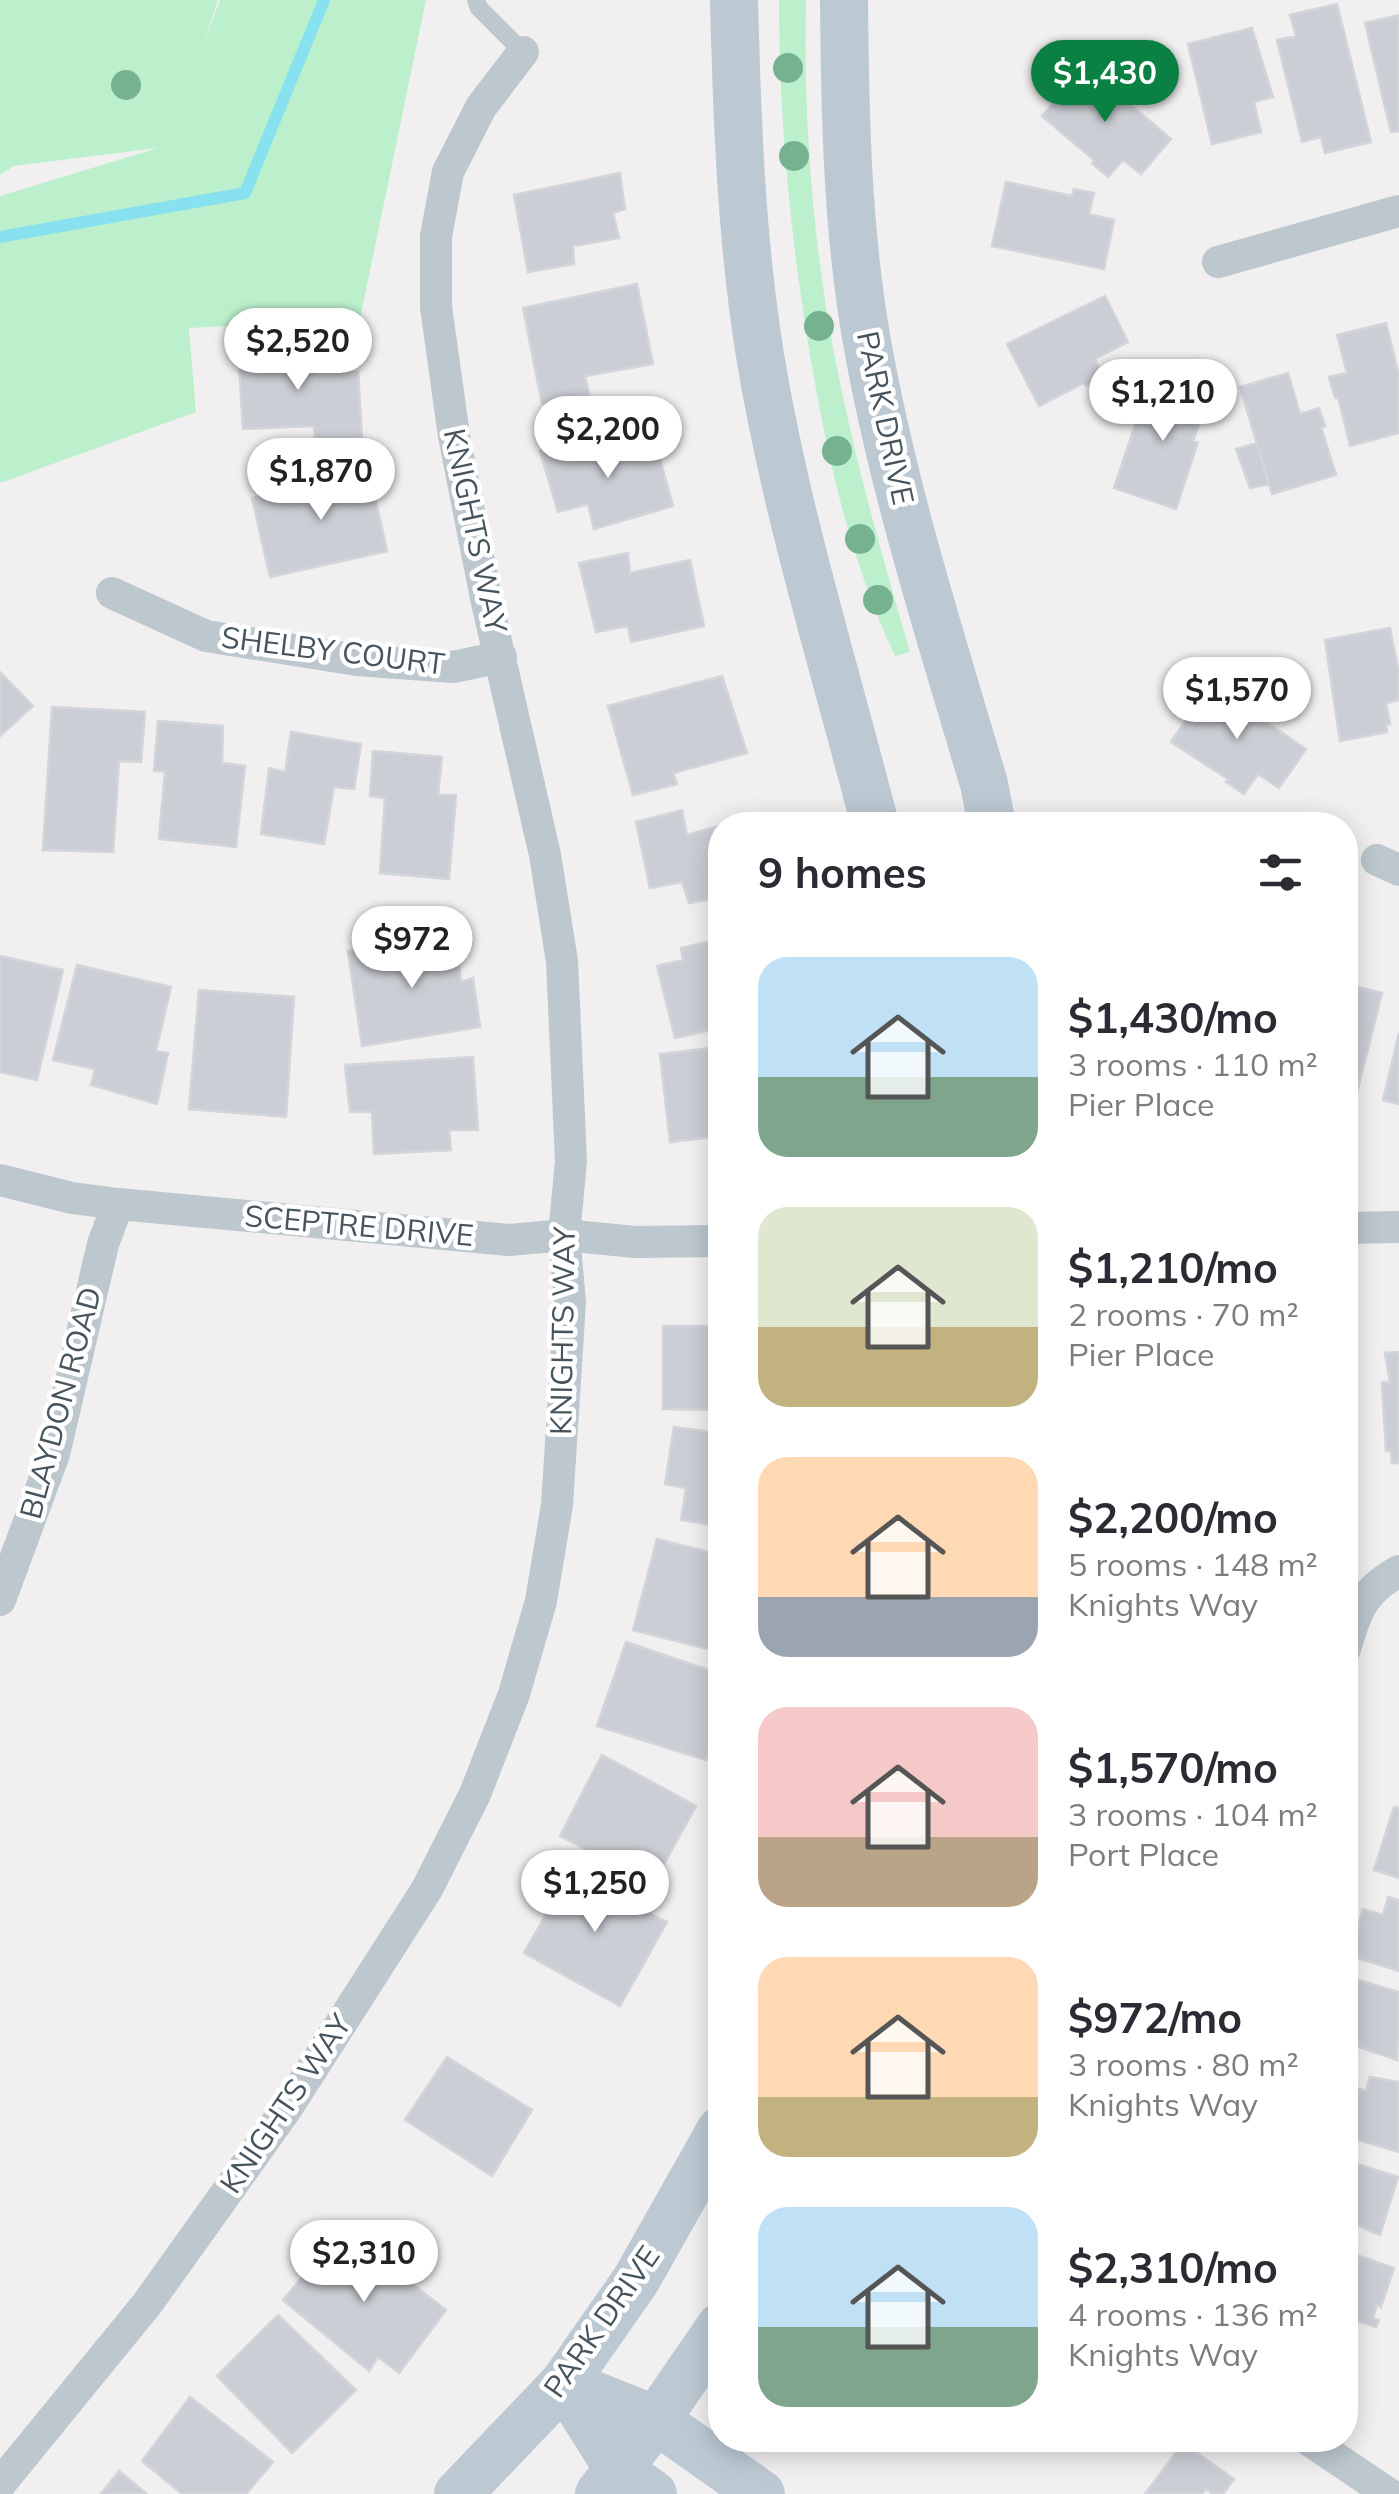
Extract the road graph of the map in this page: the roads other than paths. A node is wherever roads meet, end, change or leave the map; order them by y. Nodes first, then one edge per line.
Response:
1 (476, 0) edge
2 (734, 0) edge
3 (844, 0) edge
4 (522, 52) joint
5 (1399, 211) edge
6 (1218, 262) dead end
7 (112, 593) dead end
8 (501, 657) junction
9 (871, 812) edge
10 (989, 812) edge
11 (0, 1180) edge
12 (118, 1204) junction
13 (1399, 1227) edge
14 (1358, 1228) edge
15 (564, 1235) junction
16 (708, 1241) edge
17 (1399, 1571) edge
18 (0, 1600) edge
19 (1358, 1609) edge
20 (708, 2152) edge
21 (708, 2344) edge
22 (564, 2383) junction
23 (656, 2420) junction
24 (1327, 2452) edge
25 (0, 2484) edge
26 (624, 2486) edge
27 (458, 2494) edge
28 (761, 2494) edge
29 (1388, 2494) edge

1 - 4 lane
2 - 9 street
3 - 10 street, PARK DRIVE
4 - 8 street, KNIGHTS WAY
5 - 6 street
7 - 8 street, SHELBY COURT
8 - 15 street, KNIGHTS WAY
11 - 12 street, SCEPTRE DRIVE
12 - 15 street, SCEPTRE DRIVE
12 - 18 street, BLAYDON ROAD
13 - 14 street
15 - 16 street, SCEPTRE DRIVE
15 - 25 street, KNIGHTS WAY
17 - 19 street
20 - 22 street, PARK DRIVE
21 - 23 street
22 - 23 street
22 - 26 street
22 - 27 street, PARK DRIVE
23 - 26 street
23 - 28 street
24 - 29 street

